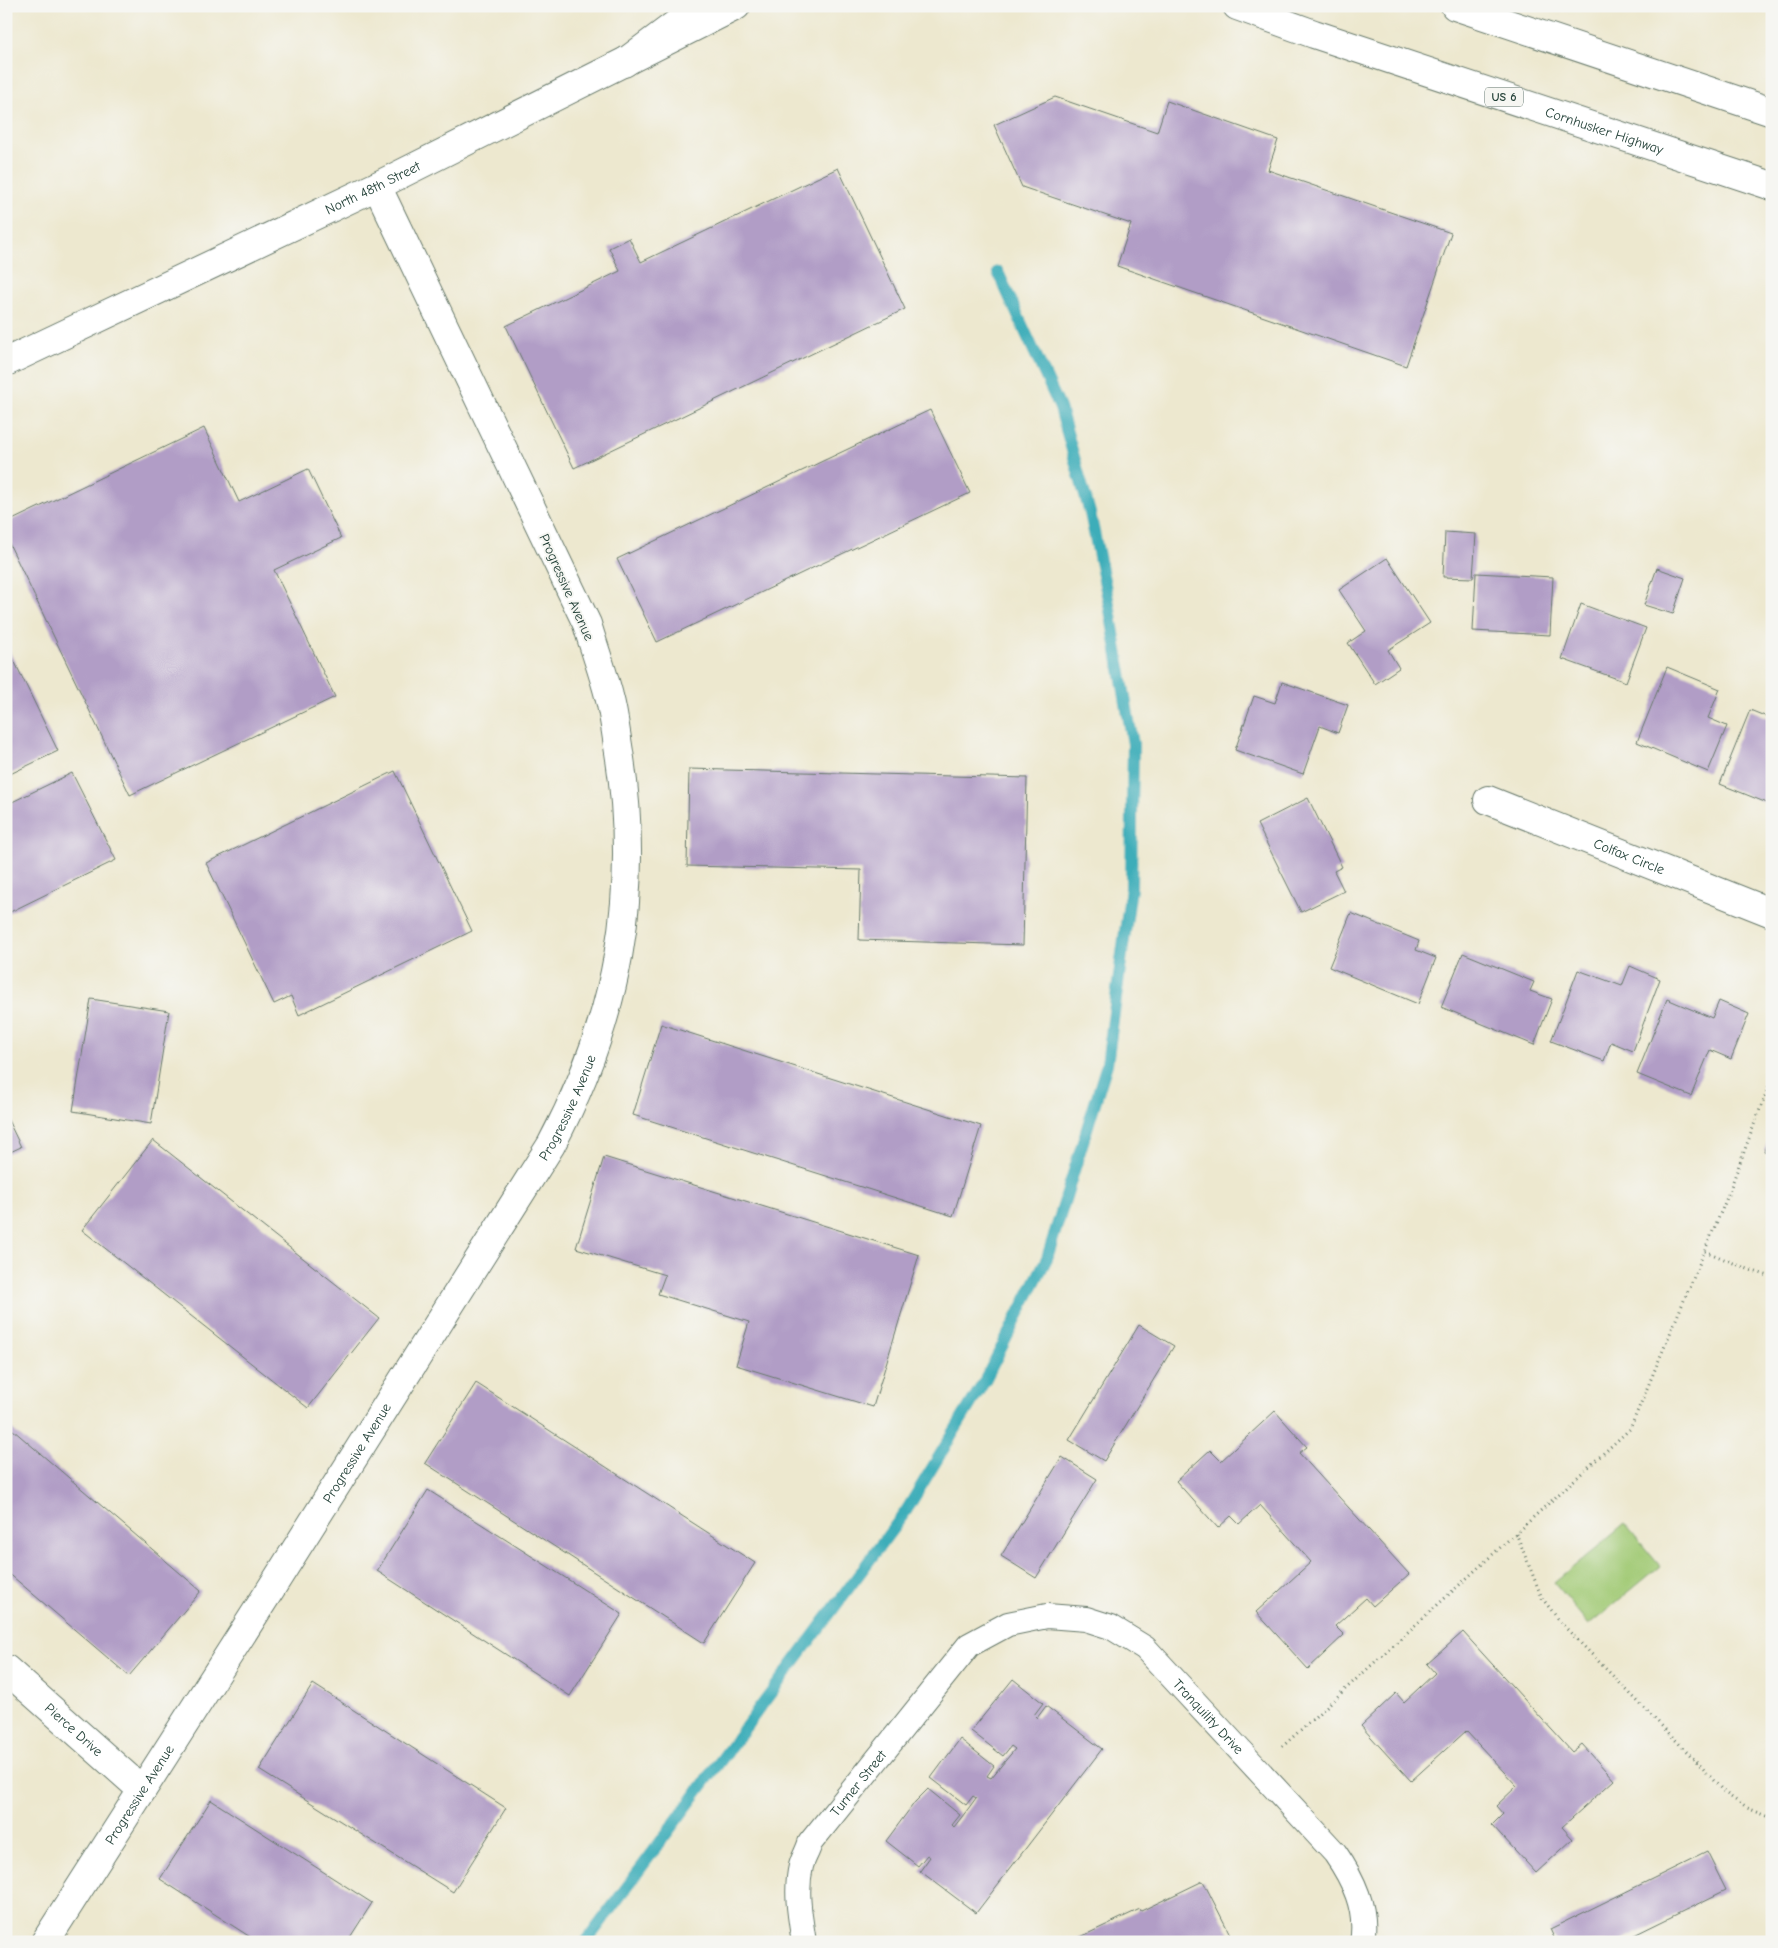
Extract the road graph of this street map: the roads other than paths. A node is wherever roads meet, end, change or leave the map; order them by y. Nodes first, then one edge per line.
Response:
1 (700, 6) edge
2 (736, 6) edge
3 (1237, 6) edge
4 (1455, 6) edge
5 (624, 63) junction
6 (1772, 112) edge
7 (377, 186) junction
8 (1772, 186) edge
9 (6, 362) edge
10 (1488, 800) dead end
11 (1772, 913) edge
12 (969, 1645) joint
13 (6, 1669) edge
14 (142, 1790) junction
15 (45, 1942) edge
16 (804, 1942) edge
17 (1362, 1942) edge

1 - 5 street
2 - 5 street, North 48th Street
3 - 8 street, Cornhusker Highway / US 6
4 - 6 street
5 - 7 street, North 48th Street
7 - 9 street, North 48th Street
7 - 14 street, Progressive Avenue
10 - 11 street, Colfax Circle
12 - 16 lane, Turner Street
12 - 17 lane, Tranquility Drive
13 - 14 street, Pierce Drive
14 - 15 street, Progressive Avenue

